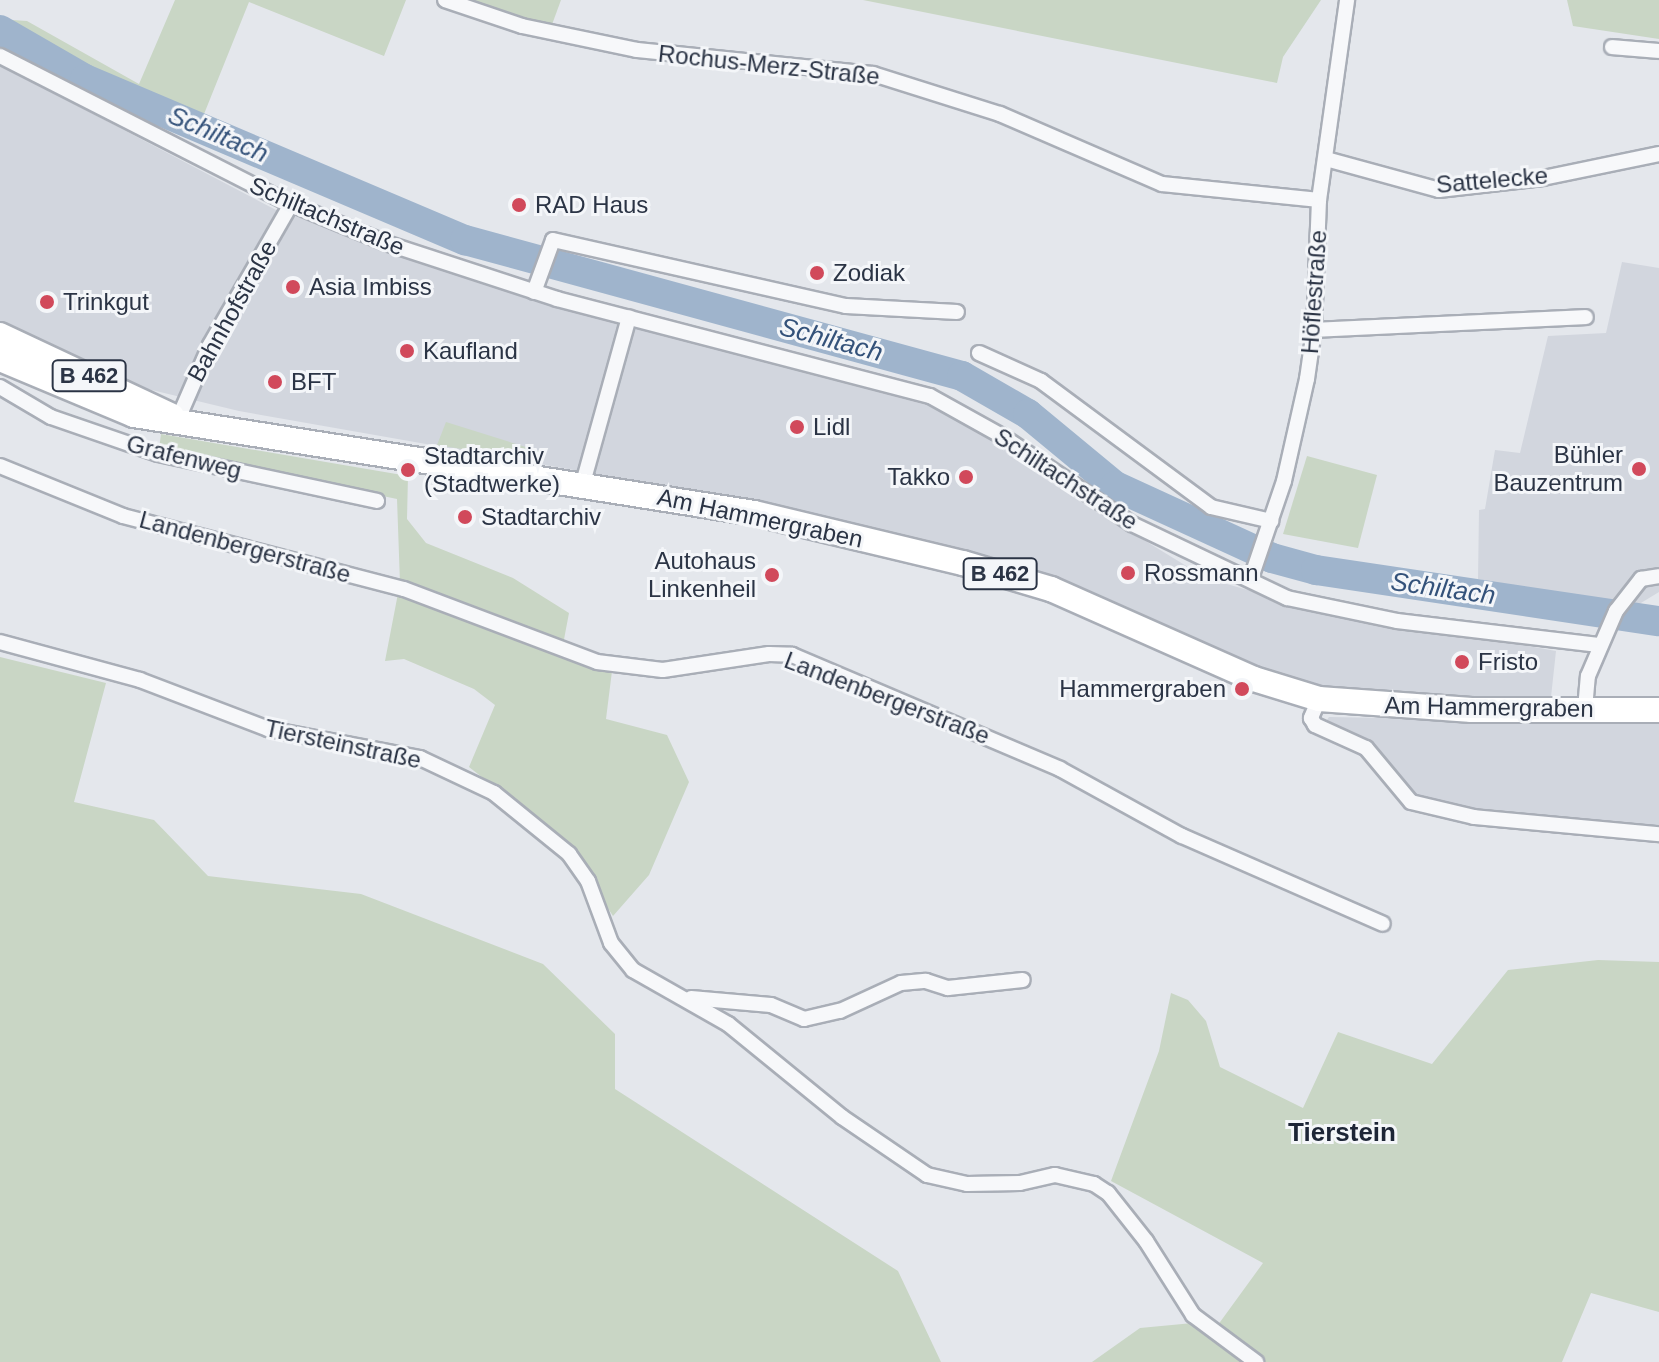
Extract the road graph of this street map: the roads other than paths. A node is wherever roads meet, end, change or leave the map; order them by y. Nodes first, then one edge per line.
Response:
1 (445, 0) edge
2 (1347, 0) edge
3 (1612, 47) dead end
4 (1659, 51) edge
5 (0, 56) edge
6 (1659, 154) edge
7 (1326, 159) junction
8 (1319, 200) junction
9 (291, 204) junction
10 (534, 292) junction
11 (957, 312) dead end
12 (629, 317) junction
13 (1586, 317) dead end
14 (1314, 330) junction
15 (0, 335) edge
16 (979, 353) dead end
17 (0, 359) edge
18 (0, 387) edge
19 (178, 419) junction
20 (0, 466) edge
21 (583, 483) junction
22 (377, 501) dead end
23 (1271, 521) junction
24 (1659, 576) edge
25 (1251, 578) junction
26 (0, 642) edge
27 (1599, 645) junction
28 (1319, 699) junction
29 (1585, 709) junction
30 (1659, 710) edge
31 (1659, 834) edge
32 (1383, 924) dead end
33 (1023, 980) dead end
34 (691, 998) junction
35 (1256, 1362) edge

1 - 8 street, Rochus-Merz-Straße
2 - 7 street, Höflestraße
3 - 4 street
5 - 9 street, Schiltachstraße
6 - 7 street, Sattelecke
7 - 8 street, Höflestraße
8 - 14 street, Höflestraße
9 - 10 street, Schiltachstraße
9 - 19 street, Bahnhofstraße
10 - 11 street
10 - 12 street, Schiltachstraße
12 - 21 street
12 - 25 street, Schiltachstraße
13 - 14 street
14 - 23 street, Höflestraße
15 - 19 main road, B 462
16 - 23 street
17 - 19 main road, B 462
18 - 22 street, Grafenweg
19 - 21 main road, Am Hammergraben / B 462
20 - 32 street, Landenbergerstraße
21 - 28 main road, Am Hammergraben / B 462
23 - 25 street, Höflestraße
24 - 27 street
25 - 27 street, Schiltachstraße
26 - 34 street, Tiersteinstraße
27 - 29 street
28 - 29 main road, Am Hammergraben / B 462
28 - 31 street, Am Hammergraben
29 - 30 main road, Am Hammergraben / B 462
33 - 34 street, Tiersteinstraße
34 - 35 street, Tiersteinstraße

